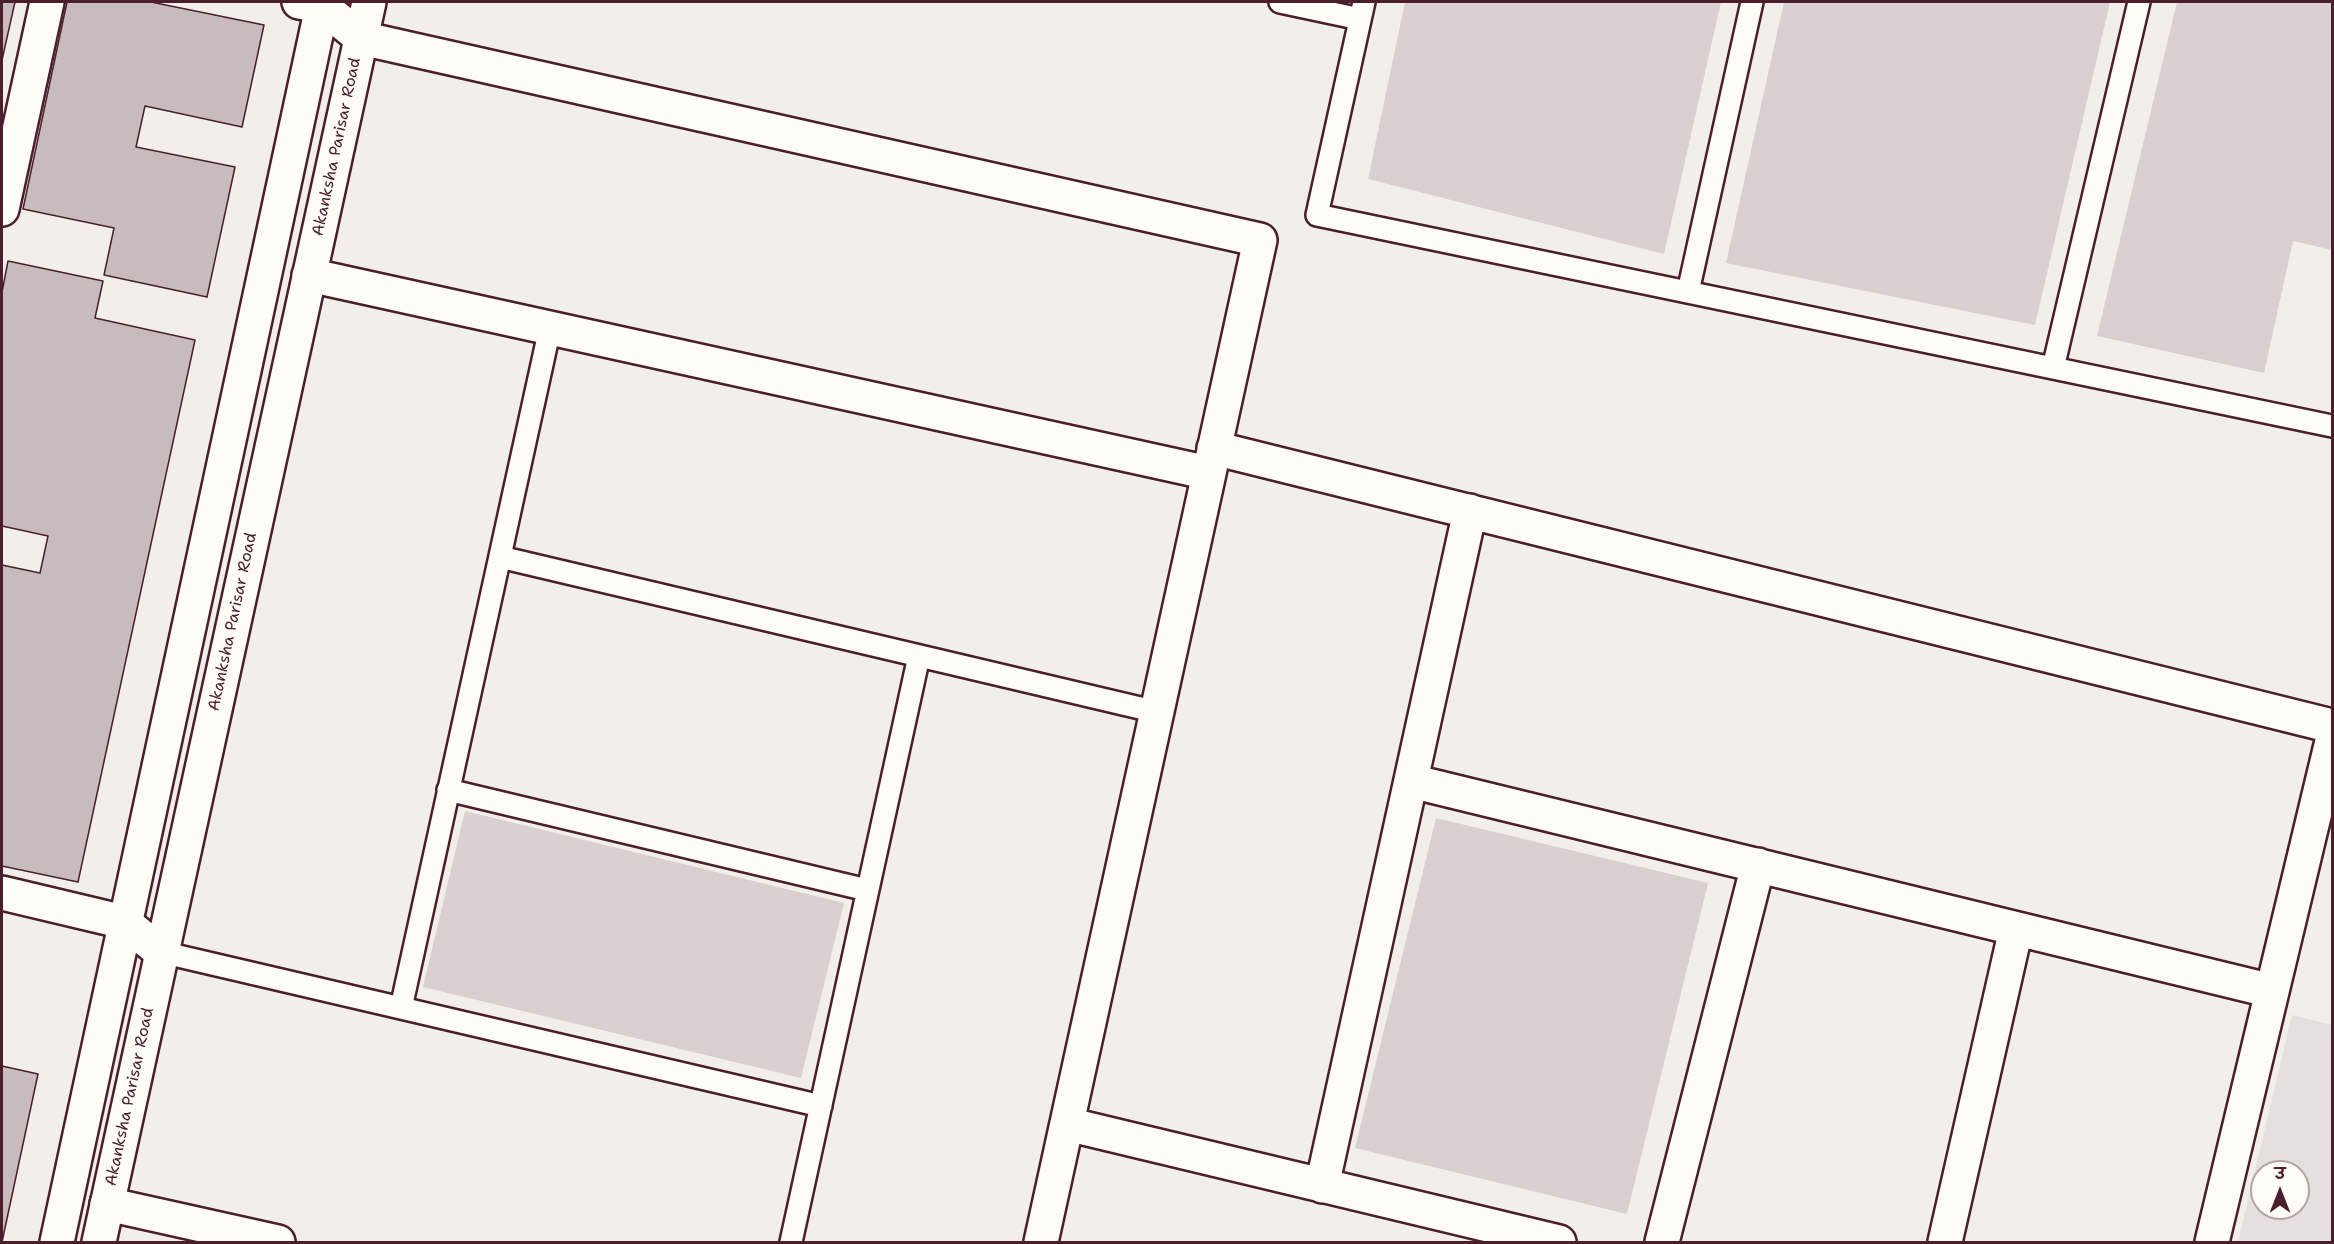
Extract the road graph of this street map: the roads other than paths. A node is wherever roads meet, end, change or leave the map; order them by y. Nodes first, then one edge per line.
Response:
1 (47, 2) edge
2 (369, 2) edge
3 (1280, 2) edge
4 (1752, 2) edge
5 (2139, 2) edge
6 (315, 3) edge
7 (1362, 10) edge
8 (361, 38) junction
9 (2, 208) edge
10 (309, 275) junction
11 (1688, 292) junction
12 (550, 328) junction
13 (2053, 368) junction
14 (2332, 426) edge
15 (1211, 460) junction
16 (1470, 511) junction
17 (500, 557) junction
18 (919, 656) junction
19 (1157, 712) junction
20 (2332, 726) edge
21 (2332, 741) edge
22 (1411, 780) junction
23 (448, 790) junction
24 (1758, 865) junction
25 (867, 890) junction
26 (2, 893) edge
27 (124, 922) junction
28 (2016, 928) junction
29 (161, 952) junction
30 (2272, 991) junction
31 (401, 1008) junction
32 (820, 1106) junction
33 (1067, 1124) junction
34 (1322, 1186) junction
35 (107, 1204) junction
36 (57, 1242) edge
37 (99, 1242) edge
38 (278, 1242) edge
39 (790, 1242) edge
40 (1041, 1242) edge
41 (1559, 1242) edge
42 (1662, 1242) edge
43 (1945, 1242) edge
44 (2212, 1242) edge

1 - 9 street
2 - 8 street, Akanksha Parisar Road
3 - 7 lane
4 - 11 lane
5 - 13 lane
6 - 8 street
6 - 27 street
7 - 11 lane
8 - 10 street, Akanksha Parisar Road
8 - 15 street
10 - 12 street
10 - 29 street, Akanksha Parisar Road
11 - 13 lane
12 - 15 street
12 - 17 lane
13 - 14 lane
15 - 16 street
15 - 19 street
16 - 20 street
16 - 22 street
17 - 18 lane
17 - 23 lane
18 - 19 lane
18 - 25 lane
19 - 33 street
21 - 30 street
22 - 24 street
22 - 34 street
23 - 25 lane
23 - 31 lane
24 - 28 street
24 - 42 street
25 - 32 lane
26 - 27 street
27 - 29 street
27 - 36 street
28 - 30 street
28 - 43 street
29 - 31 lane
29 - 35 street, Akanksha Parisar Road
30 - 44 street
31 - 32 lane
32 - 39 lane
33 - 34 street
33 - 40 street
34 - 41 street
35 - 37 street, Akanksha Parisar Road
35 - 38 street

